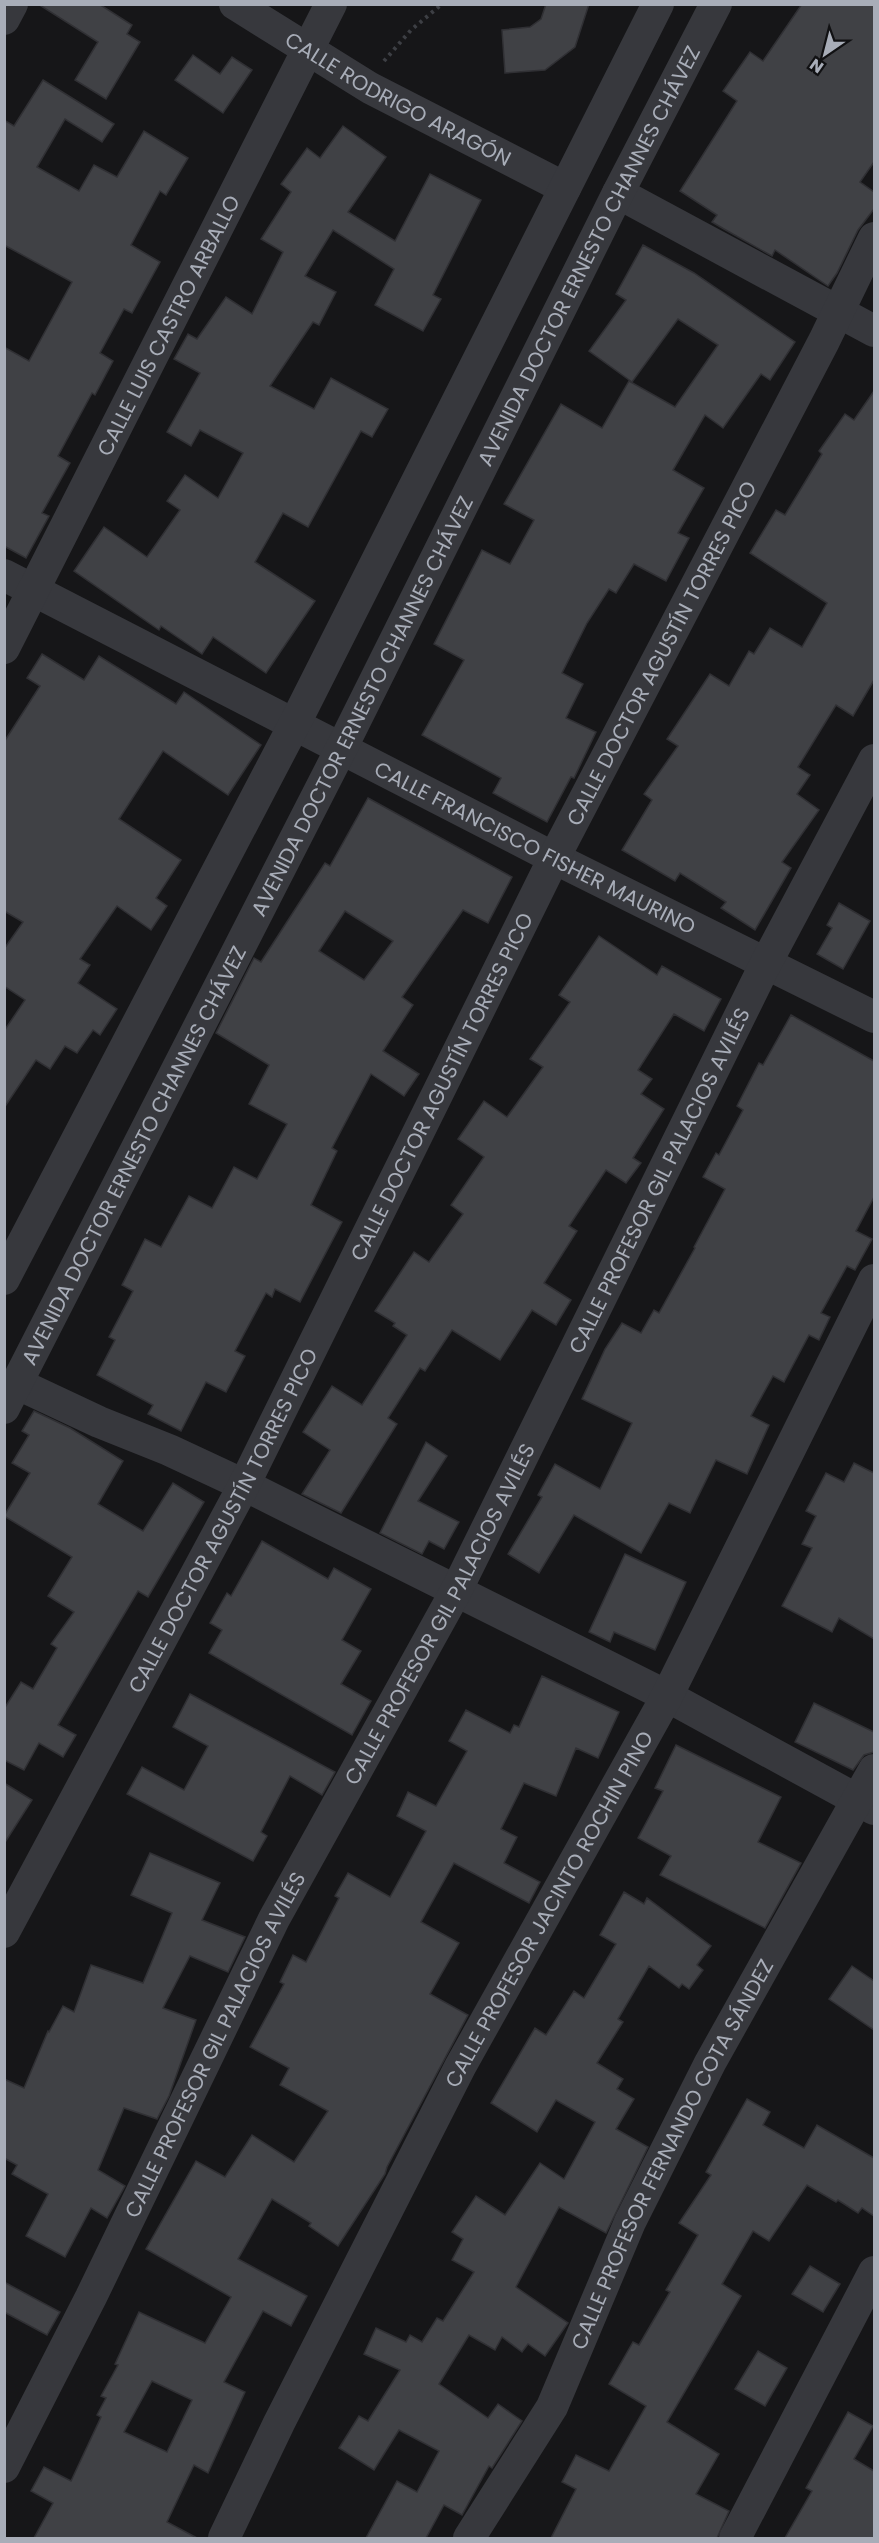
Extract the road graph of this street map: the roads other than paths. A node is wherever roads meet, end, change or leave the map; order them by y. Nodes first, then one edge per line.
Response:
1 (12, 4) edge
2 (235, 4) edge
3 (331, 4) edge
4 (658, 4) edge
5 (716, 4) edge
6 (4, 19) edge
7 (308, 51) junction
8 (565, 188) junction
9 (618, 193) junction
10 (874, 238) edge
11 (838, 311) junction
12 (874, 331) edge
13 (4, 575) edge
14 (33, 590) junction
15 (4, 648) edge
16 (294, 725) junction
17 (341, 749) junction
18 (874, 760) edge
19 (554, 858) junction
20 (766, 963) junction
21 (874, 1017) edge
22 (4, 1279) edge
23 (874, 1280) edge
24 (11, 1396) edge
25 (244, 1485) junction
26 (456, 1591) junction
27 (667, 1696) junction
28 (874, 1770) edge
29 (866, 1805) edge
30 (4, 1932) edge
31 (874, 2272) edge
32 (4, 2466) edge
33 (224, 2538) edge
34 (469, 2538) edge
35 (735, 2538) edge

1 - 6 street
2 - 7 street, CALLE RODRIGO ARAGÓN
3 - 7 street, CALLE LUIS CASTRO ARBALLO
4 - 8 street
5 - 9 street, AVENIDA DOCTOR ERNESTO CHANNES CHÁVEZ
7 - 8 street, CALLE RODRIGO ARAGÓN
7 - 14 street, CALLE LUIS CASTRO ARBALLO
8 - 16 street
9 - 11 street
9 - 17 street, AVENIDA DOCTOR ERNESTO CHANNES CHÁVEZ
10 - 11 street, CALLE DOCTOR AGUSTÍN TORRES PICO
11 - 12 street
11 - 19 street, CALLE DOCTOR AGUSTÍN TORRES PICO
13 - 14 street, CALLE FRANCISCO FISHER MAURINO
14 - 15 street, CALLE LUIS CASTRO ARBALLO
14 - 16 street, CALLE FRANCISCO FISHER MAURINO
16 - 17 street, CALLE FRANCISCO FISHER MAURINO
16 - 22 street
17 - 19 street, CALLE FRANCISCO FISHER MAURINO
17 - 24 street, AVENIDA DOCTOR ERNESTO CHANNES CHÁVEZ
18 - 20 street, CALLE PROFESOR GIL PALACIOS AVILÉS
19 - 20 street, CALLE FRANCISCO FISHER MAURINO
19 - 25 street, CALLE DOCTOR AGUSTÍN TORRES PICO
20 - 21 street, CALLE FRANCISCO FISHER MAURINO
20 - 26 street, CALLE PROFESOR GIL PALACIOS AVILÉS
23 - 27 street, CALLE PROFESOR JACINTO ROCHIN PINO
24 - 25 street
25 - 26 street
25 - 30 street, CALLE DOCTOR AGUSTÍN TORRES PICO
26 - 27 street
26 - 32 street, CALLE PROFESOR GIL PALACIOS AVILÉS
27 - 29 street
27 - 33 street, CALLE PROFESOR JACINTO ROCHIN PINO
28 - 29 street, CALLE PROFESOR FERNANDO COTA SÁNDEZ
29 - 34 street, CALLE PROFESOR FERNANDO COTA SÁNDEZ
31 - 35 street

